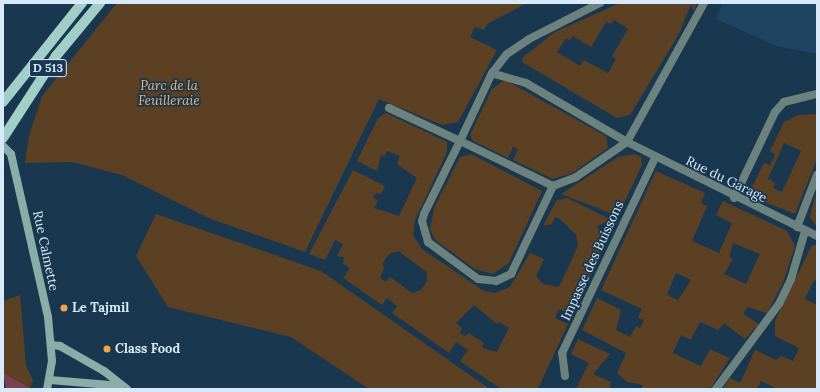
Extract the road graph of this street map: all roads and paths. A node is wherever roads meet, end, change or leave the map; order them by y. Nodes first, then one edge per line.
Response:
1 (82, 3) edge
2 (100, 3) edge
3 (600, 3) edge
4 (704, 3) edge
5 (492, 73) junction
6 (817, 94) edge
7 (3, 101) edge
8 (389, 108) dead end
9 (3, 138) edge
10 (460, 141) junction
11 (627, 142) junction
12 (3, 146) edge
13 (655, 158) junction
14 (817, 175) edge
15 (553, 186) junction
16 (734, 198) junction
17 (801, 229) junction
18 (817, 236) edge
19 (51, 346) junction
20 (565, 376) dead end
21 (50, 380) junction
22 (125, 387) edge
23 (47, 389) edge
24 (716, 389) edge

1 - 7 main road, D 513
2 - 9 main road, D 513
3 - 5 street
4 - 11 street
5 - 10 street
5 - 11 street, Rue du Garage
6 - 16 street
8 - 10 street
10 - 15 street
10 - 15 street
11 - 13 street, Rue du Garage
11 - 15 street
12 - 19 street, Rue Calmette
13 - 16 street, Rue du Garage
13 - 20 street, Impasse des Buissons
14 - 17 street
16 - 17 street, Rue du Garage
17 - 18 street, Rue du Garage
17 - 24 street
19 - 21 street, Rue Calmette
19 - 22 street
21 - 22 street
21 - 23 street, Rue Calmette

